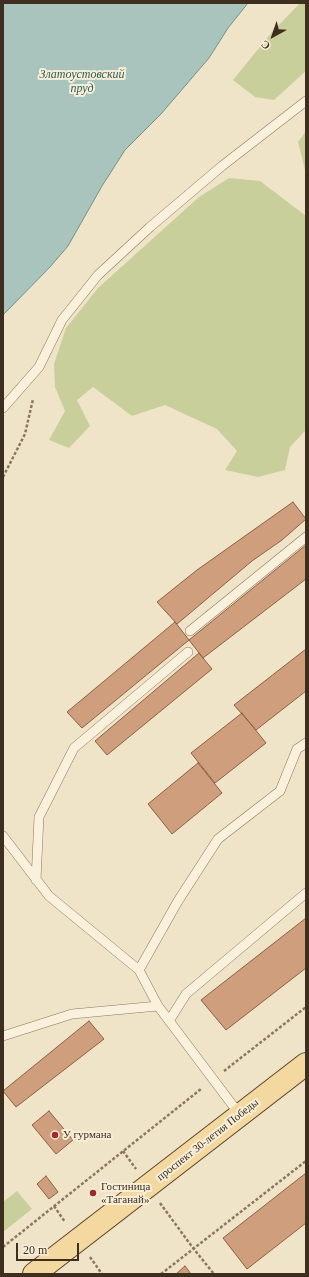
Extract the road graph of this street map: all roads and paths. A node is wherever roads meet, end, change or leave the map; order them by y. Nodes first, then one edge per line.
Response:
1 (306, 101) edge
2 (40, 367) junction
3 (3, 408) edge
4 (3, 476) edge
5 (306, 538) edge
6 (190, 631) dead end
7 (188, 652) dead end
8 (306, 743) edge
9 (3, 836) edge
10 (36, 880) junction
11 (306, 893) edge
12 (139, 970) junction
13 (158, 1006) junction
14 (306, 1007) edge
15 (169, 1021) junction
16 (3, 1036) edge
17 (306, 1064) edge
18 (212, 1079) junction
19 (240, 1115) junction
20 (306, 1161) edge
21 (3, 1247) edge
22 (192, 1248) junction
23 (34, 1274) edge
24 (161, 1274) edge
25 (214, 1274) edge

1 - 2 lane
2 - 3 lane
2 - 4 path
5 - 6 lane
7 - 10 lane
8 - 12 lane
9 - 10 lane
10 - 12 lane
11 - 15 lane
12 - 13 lane
13 - 15 lane
13 - 16 lane
14 - 18 path
15 - 18 lane
17 - 19 main road, проспект 30-летия Победы
18 - 19 lane
18 - 21 path
19 - 23 main road, проспект 30-летия Победы
20 - 22 path
22 - 24 path
22 - 25 path

